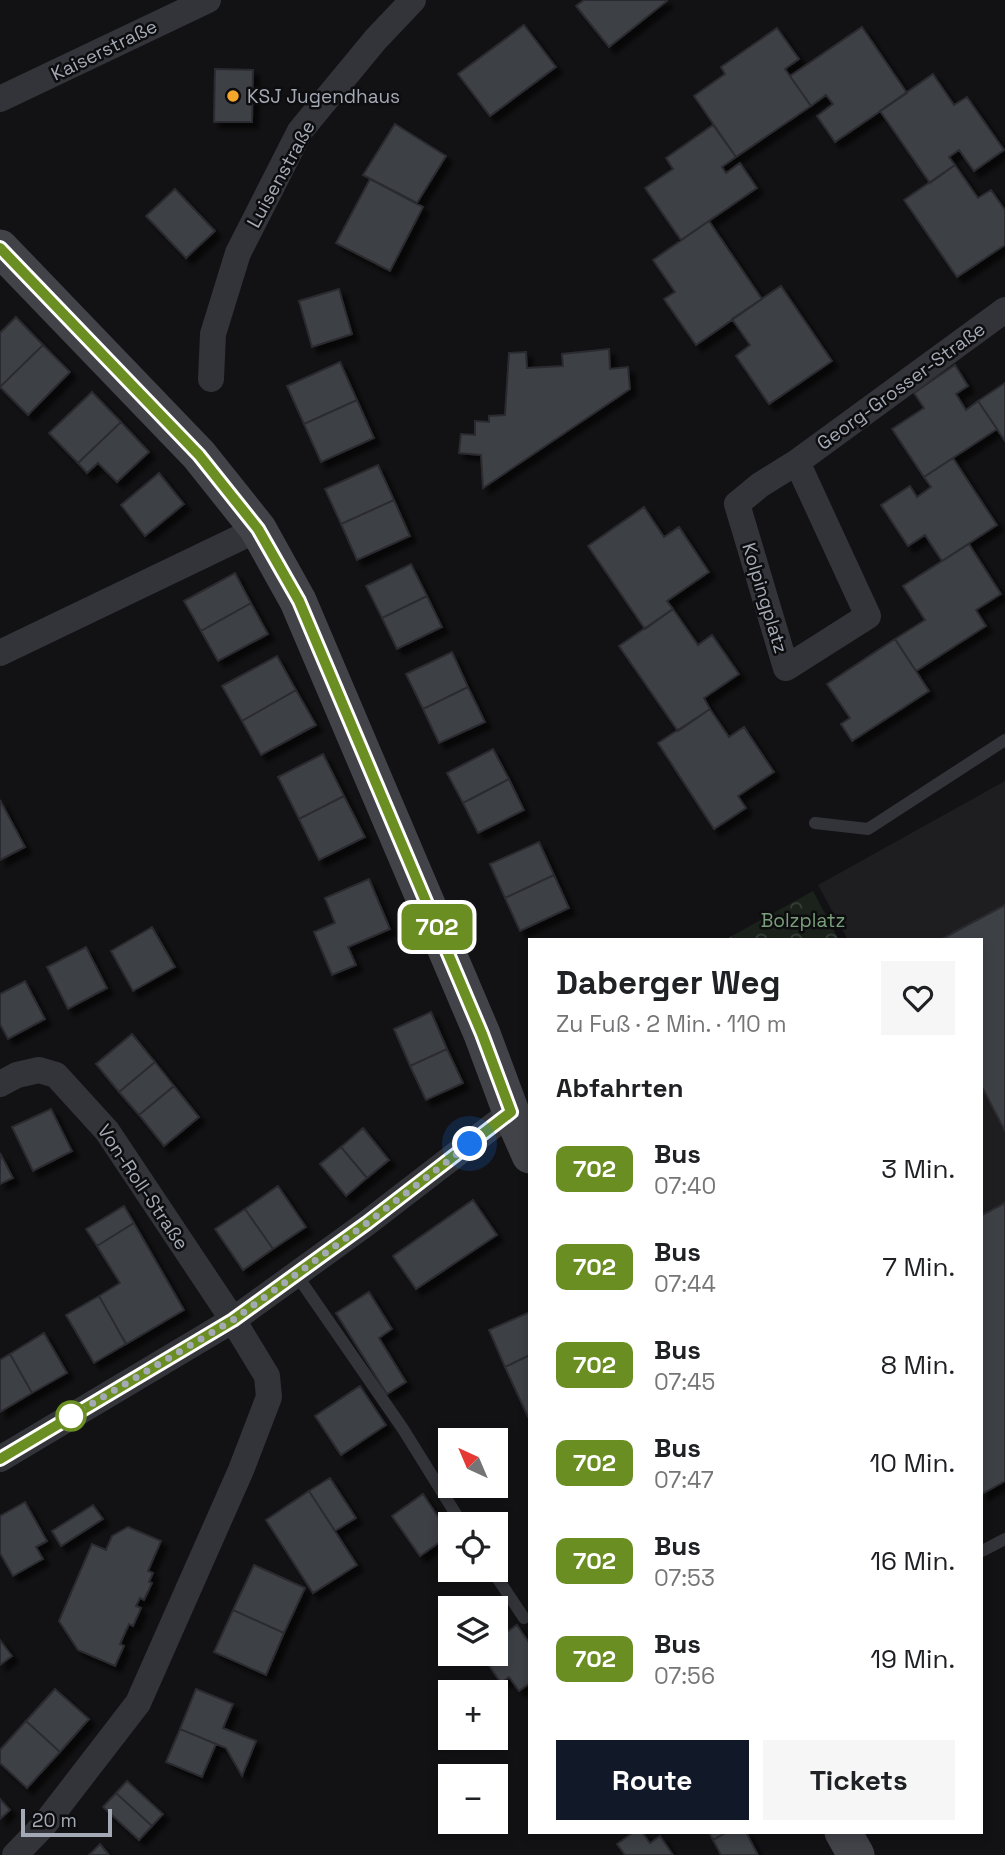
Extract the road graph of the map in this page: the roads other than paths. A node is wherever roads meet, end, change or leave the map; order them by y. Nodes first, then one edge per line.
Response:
1 (208, 0) edge
2 (412, 0) edge
3 (0, 99) edge
4 (0, 248) edge
5 (1005, 310) edge
6 (211, 379) dead end
7 (797, 462) junction
8 (258, 529) junction
9 (0, 653) edge
10 (1005, 740) edge
11 (814, 823) dead end
12 (0, 1084) edge
13 (511, 1112) junction
14 (528, 1151) edge
15 (296, 1274) junction
16 (233, 1320) junction
17 (0, 1459) edge
18 (455, 1512) edge
19 (1005, 1539) edge
20 (983, 1550) edge
21 (500, 1582) edge
22 (524, 1618) dead end
23 (844, 1834) edge
24 (15, 1855) edge
25 (856, 1855) edge

1 - 3 street, Kaiserstraße
2 - 6 street, Luisenstraße
4 - 8 main road
5 - 7 street, Georg-Grosser-Straße
7 - 7 street, Kolpingplatz
8 - 9 street
8 - 13 main road
10 - 11 lane
12 - 16 street, Von-Roll-Straße
13 - 14 main road
13 - 15 street
15 - 16 street
15 - 18 lane
16 - 17 street
16 - 24 street, Von-Roll-Straße
19 - 20 lane
21 - 22 lane
23 - 25 main road

